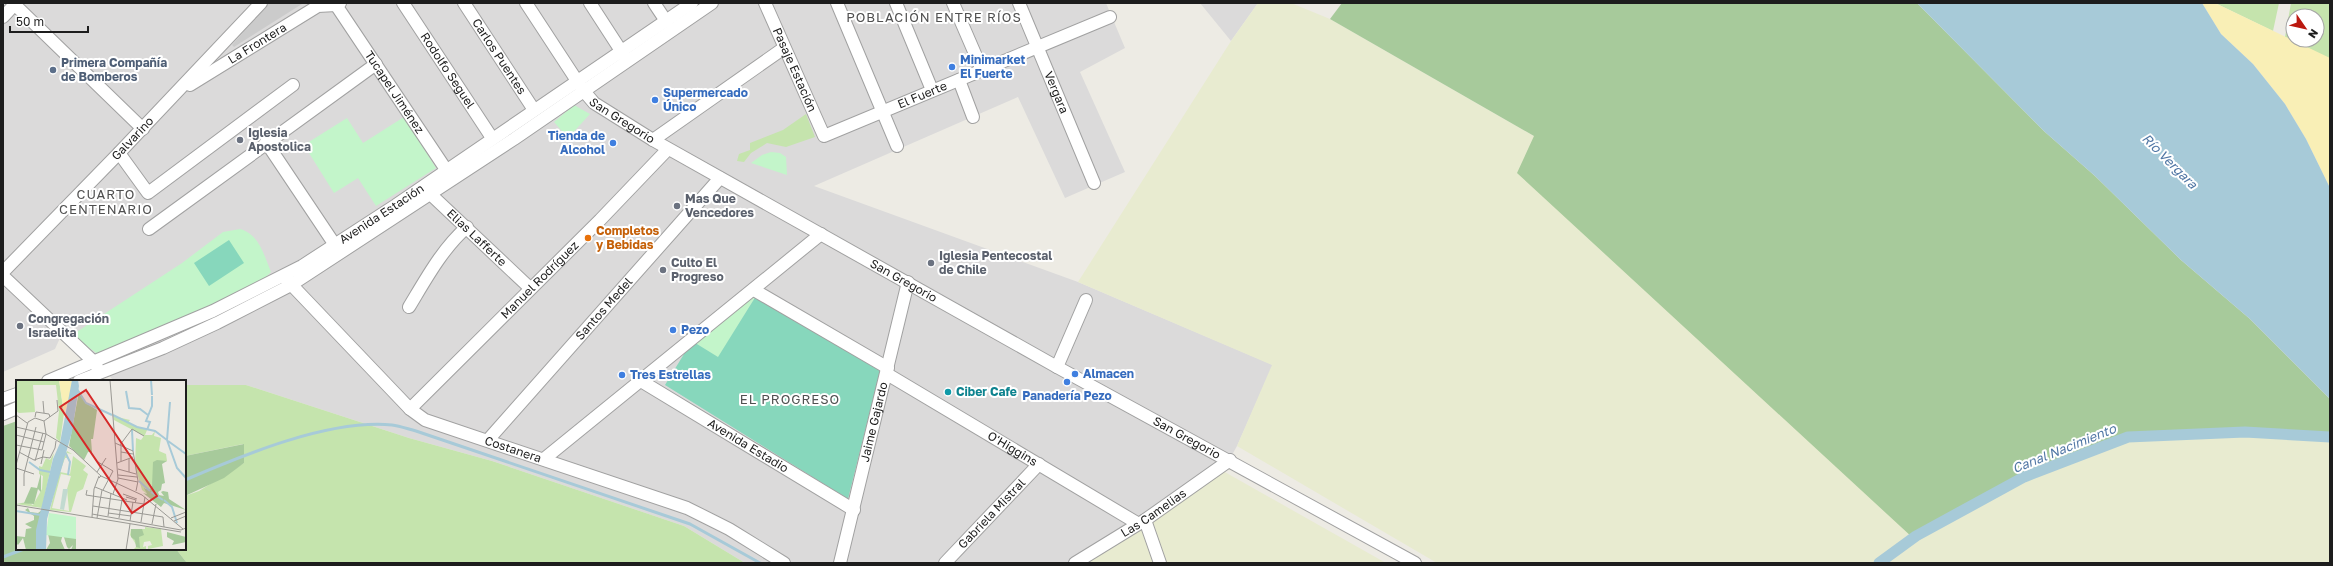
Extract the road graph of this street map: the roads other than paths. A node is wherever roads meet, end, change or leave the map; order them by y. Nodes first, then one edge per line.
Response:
1 (15, 3) edge
2 (261, 3) edge
3 (403, 3) edge
4 (464, 3) edge
5 (526, 3) edge
6 (590, 3) edge
7 (654, 3) edge
8 (692, 3) edge
9 (712, 3) edge
10 (766, 3) edge
11 (837, 3) edge
12 (896, 3) edge
13 (953, 3) edge
14 (1019, 3) edge
15 (317, 4) edge
16 (338, 4) edge
17 (3, 17) edge
18 (1110, 17) dead end
19 (666, 21) junction
20 (1038, 47) junction
21 (784, 48) junction
22 (624, 55) junction
23 (376, 64) junction
24 (982, 70) junction
25 (959, 80) junction
26 (293, 85) dead end
27 (580, 86) junction
28 (932, 90) junction
29 (176, 93) junction
30 (534, 110) junction
31 (882, 111) junction
32 (973, 117) dead end
33 (142, 129) junction
34 (824, 136) joint
35 (492, 138) junction
36 (653, 140) junction
37 (266, 142) junction
38 (898, 146) dead end
39 (668, 149) junction
40 (119, 154) junction
41 (450, 175) junction
42 (720, 178) junction
43 (1094, 183) dead end
44 (426, 191) junction
45 (467, 228) junction
46 (149, 229) dead end
47 (821, 234) junction
48 (338, 249) junction
49 (3, 272) edge
50 (3, 276) edge
51 (287, 280) junction
52 (908, 282) junction
53 (530, 288) junction
54 (754, 290) junction
55 (1086, 300) dead end
56 (409, 307) dead end
57 (93, 361) junction
58 (1057, 367) junction
59 (888, 371) junction
60 (100, 372) junction
61 (50, 380) edge
62 (81, 380) edge
63 (642, 382) junction
64 (16, 394) edge
65 (3, 399) edge
66 (16, 408) edge
67 (410, 409) junction
68 (3, 414) edge
69 (488, 440) junction
70 (544, 459) junction
71 (1230, 460) junction
72 (1039, 464) junction
73 (854, 510) junction
74 (1141, 522) junction
75 (784, 563) edge
76 (840, 563) edge
77 (945, 563) edge
78 (1075, 563) edge
79 (1160, 563) edge
80 (1415, 563) edge

1 - 17 street
1 - 33 street
2 - 29 street, Galvarino
3 - 35 street, Rodolfo Seguel
4 - 30 street, Carlos Puentes
5 - 27 street, San Gregorio
6 - 22 street
7 - 19 street
8 - 19 street, Avenida Estación
9 - 22 street, Avenida Estación
10 - 21 street, Pasaje Estación
11 - 31 street
12 - 28 street
13 - 24 street
14 - 20 street, Vergara
15 - 16 street, La Frontera
15 - 29 street, La Frontera
16 - 23 street, Tucapel Jiménez
18 - 20 street, El Fuerte
19 - 22 street, Avenida Estación
20 - 24 street, El Fuerte
20 - 43 street, Vergara
21 - 34 street, Pasaje Estación
21 - 36 street
22 - 27 street, Avenida Estación
23 - 37 street
23 - 41 street, Tucapel Jiménez
24 - 25 street, El Fuerte
25 - 28 street, El Fuerte
25 - 32 street
26 - 40 street
27 - 30 street, Avenida Estación
27 - 36 street, San Gregorio
27 - 41 street, Avenida Estación
28 - 31 street, El Fuerte
29 - 33 street, Galvarino
30 - 35 street, Avenida Estación
31 - 34 street, El Fuerte
31 - 38 street
33 - 40 street, Galvarino
35 - 41 street, Avenida Estación
36 - 39 street, San Gregorio
37 - 46 street
37 - 48 street
39 - 42 street, San Gregorio
39 - 53 street, Manuel Rodríguez
40 - 49 street, Galvarino
41 - 44 street, Avenida Estación
42 - 47 street, San Gregorio
42 - 69 street, Santos Medel
44 - 45 street, Elias Lafferte
44 - 48 street, Avenida Estación
45 - 53 street, Elias Lafferte
45 - 56 street
47 - 52 street, San Gregorio
47 - 54 street
48 - 51 street, Avenida Estación
50 - 57 street
51 - 57 street, Avenida Estación
51 - 60 street, Avenida Estación
51 - 67 street, Costanera
52 - 58 street, San Gregorio
52 - 59 street, Jaime Gajardo
53 - 67 street, Manuel Rodríguez
54 - 59 street, O'Higgins
54 - 63 street
55 - 58 street
57 - 60 street
57 - 61 street, Avenida Estación
58 - 71 street, San Gregorio
59 - 72 street, O'Higgins
59 - 73 street, Jaime Gajardo
60 - 62 street, Avenida Estación
63 - 70 street
63 - 73 street, Avenida Estadio
64 - 65 street
66 - 68 street
67 - 69 street, Costanera
69 - 70 street, Costanera
70 - 75 street, Costanera
71 - 74 street, Las Camelias
71 - 80 street, San Gregorio
72 - 74 street, O'Higgins
72 - 77 street, Gabriela Mistral
73 - 76 street, Jaime Gajardo
74 - 78 street, Las Camelias
74 - 79 street

